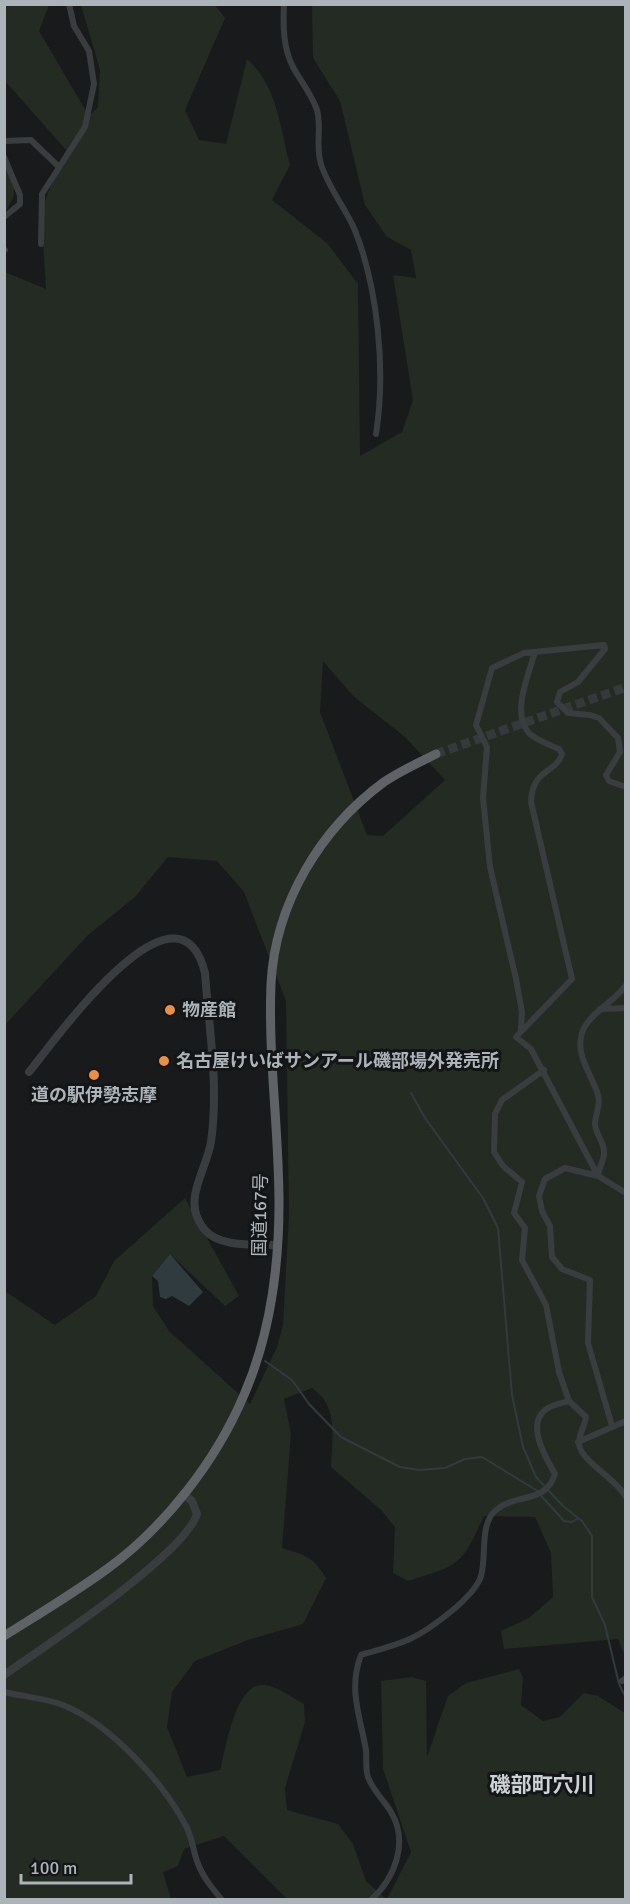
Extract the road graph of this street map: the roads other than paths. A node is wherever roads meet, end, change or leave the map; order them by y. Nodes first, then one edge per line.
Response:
1 (69, 4) edge
2 (284, 4) edge
3 (4, 141) edge
4 (4, 157) edge
5 (59, 167) junction
6 (4, 217) edge
7 (41, 244) dead end
8 (376, 434) dead end
9 (535, 652) junction
10 (436, 754) tunnel mouth
11 (626, 786) edge
12 (626, 985) edge
13 (626, 1008) edge
14 (599, 1009) junction
15 (521, 1029) junction
16 (544, 1070) junction
17 (29, 1072) dead end
18 (598, 1176) junction
19 (626, 1193) edge
20 (278, 1245) junction
21 (569, 1401) junction
22 (626, 1421) edge
23 (612, 1426) junction
24 (578, 1442) junction
25 (183, 1494) junction
26 (626, 1497) edge
27 (4, 1636) edge
28 (4, 1675) edge
29 (4, 1692) edge
30 (222, 1899) edge
31 (371, 1899) edge

1 - 5 street
2 - 8 street
3 - 5 street
4 - 6 street
5 - 7 street
9 - 11 street
9 - 15 street
9 - 15 street
10 - 20 highway, 国道167号
12 - 14 street
13 - 14 street
14 - 18 street
15 - 16 street
16 - 18 street
16 - 21 street
17 - 20 street
18 - 19 street
18 - 23 street
20 - 25 highway, 国道167号
21 - 24 street
21 - 31 street
22 - 23 street
23 - 24 street
24 - 26 street
25 - 27 highway, 国道167号
25 - 28 street
29 - 30 street

